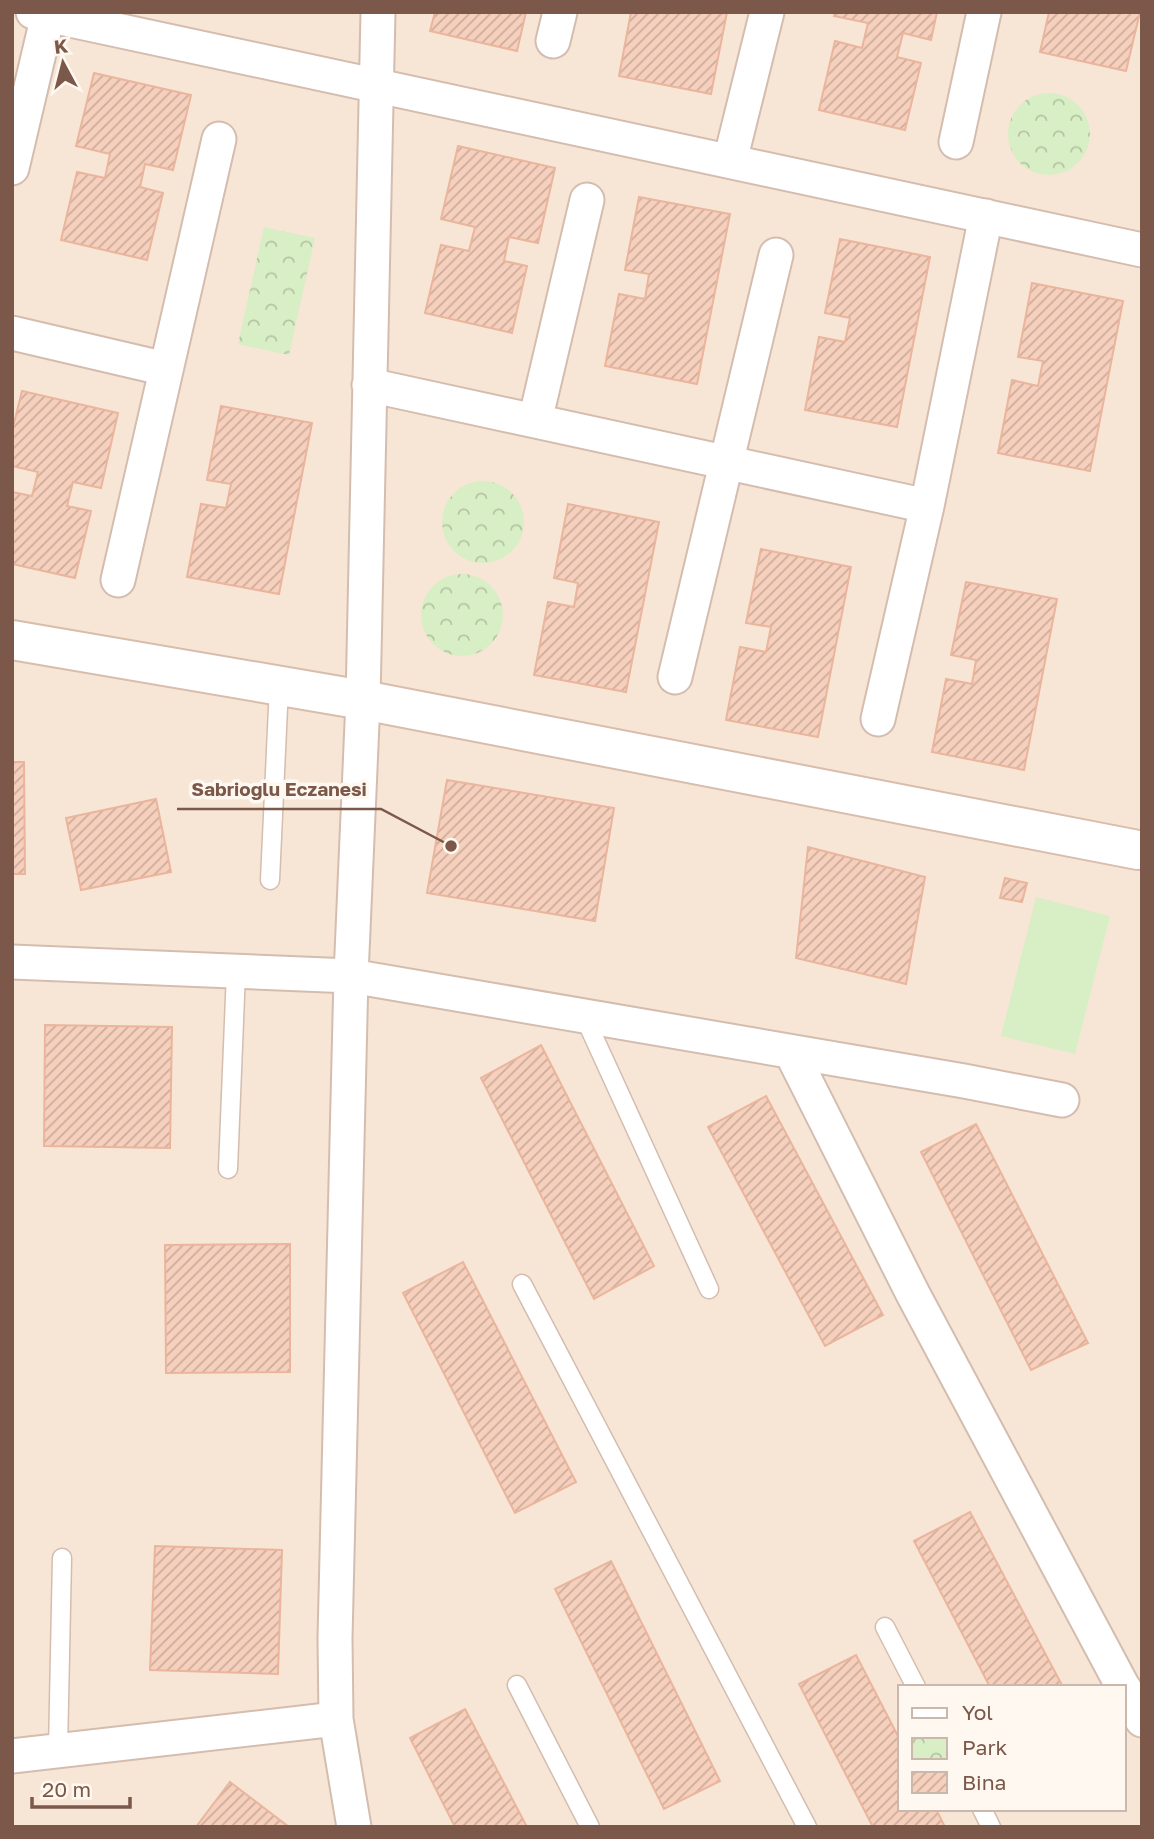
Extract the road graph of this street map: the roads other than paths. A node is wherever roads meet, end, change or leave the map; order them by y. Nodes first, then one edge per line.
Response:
1 (378, 12) edge
2 (767, 12) edge
3 (984, 12) edge
4 (41, 14) edge
5 (375, 84) junction
6 (219, 139) dead end
7 (956, 142) dead end
8 (730, 161) junction
9 (12, 168) edge
10 (587, 200) dead end
11 (986, 216) junction
12 (1142, 250) edge
13 (776, 255) dead end
14 (12, 333) edge
15 (166, 369) junction
16 (369, 385) junction
17 (535, 421) junction
18 (728, 463) junction
19 (927, 506) junction
20 (118, 580) dead end
21 (12, 640) edge
22 (675, 677) dead end
23 (279, 685) junction
24 (363, 699) junction
25 (878, 719) dead end
26 (1138, 850) dead end
27 (270, 880) dead end
28 (12, 962) edge
29 (236, 972) junction
30 (351, 976) junction
31 (584, 1016) junction
32 (791, 1052) junction
33 (1062, 1100) dead end
34 (228, 1168) dead end
35 (522, 1284) dead end
36 (709, 1289) dead end
37 (62, 1558) dead end
38 (885, 1627) dead end
39 (517, 1685) dead end
40 (915, 1685) edge
41 (1122, 1685) edge
42 (1126, 1692) edge
43 (336, 1719) junction
44 (1142, 1720) edge
45 (58, 1751) junction
46 (12, 1756) edge
47 (983, 1811) edge
48 (354, 1827) edge
49 (590, 1827) edge
50 (807, 1827) edge
51 (991, 1827) edge

1 - 5 street
2 - 8 street
3 - 7 street
4 - 5 street
4 - 9 street
5 - 8 street
5 - 16 street
6 - 15 street
8 - 11 street
10 - 17 street
11 - 12 street
11 - 19 street
13 - 18 street
14 - 15 street
15 - 20 street
16 - 17 street
16 - 24 street
17 - 18 street
18 - 19 street
18 - 22 street
19 - 25 street
21 - 23 street
23 - 24 street
23 - 27 lane
24 - 26 street
24 - 30 street
28 - 29 street
29 - 30 street
29 - 34 lane
30 - 31 street
30 - 43 street
31 - 32 street
31 - 36 lane
32 - 33 street
32 - 41 street
35 - 50 lane
37 - 45 lane
38 - 40 lane
39 - 49 lane
42 - 44 street
43 - 45 street
43 - 48 street
45 - 46 street
47 - 51 lane

